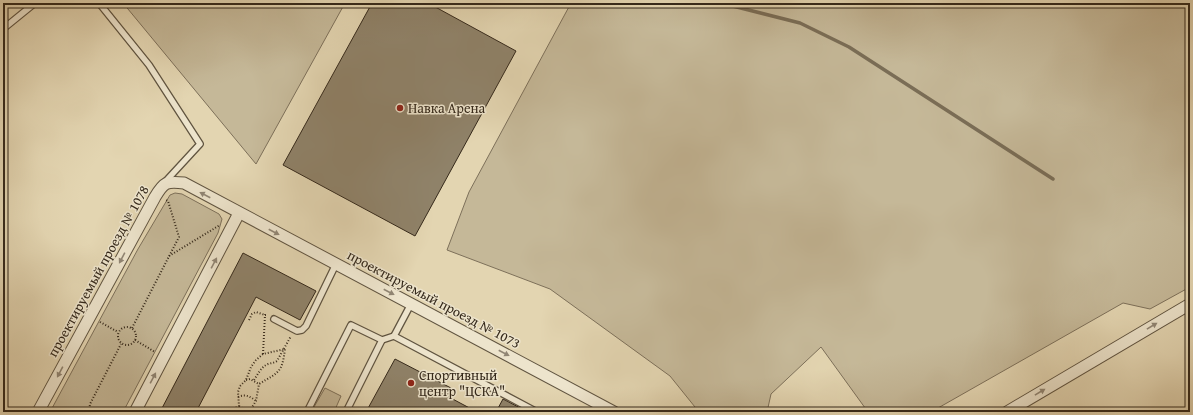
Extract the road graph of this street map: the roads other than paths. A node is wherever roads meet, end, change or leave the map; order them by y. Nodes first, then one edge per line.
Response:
1 (35, 3) edge
2 (99, 3) edge
3 (3, 29) edge
4 (162, 185) junction
5 (239, 213) junction
6 (336, 264) junction
7 (411, 304) junction
8 (1190, 304) edge
9 (274, 319) road end
10 (394, 336) junction
11 (382, 340) junction
12 (610, 411) edge
13 (38, 412) edge
14 (135, 412) edge
15 (307, 412) edge
16 (346, 412) edge
17 (537, 412) edge
18 (1007, 412) edge

1 - 3 lane
2 - 4 lane
5 -> 4 street, проектируемый проезд № 1078
4 -> 13 street, проектируемый проезд № 1078
5 -> 6 street, проектируемый проезд № 1073
14 -> 5 street
6 -> 7 street, проектируемый проезд № 1073
6 - 9 lane
7 - 10 lane
7 -> 12 street, проектируемый проезд № 1073
18 -> 8 street
10 - 11 lane
10 - 17 lane
11 - 15 lane
11 - 16 lane

